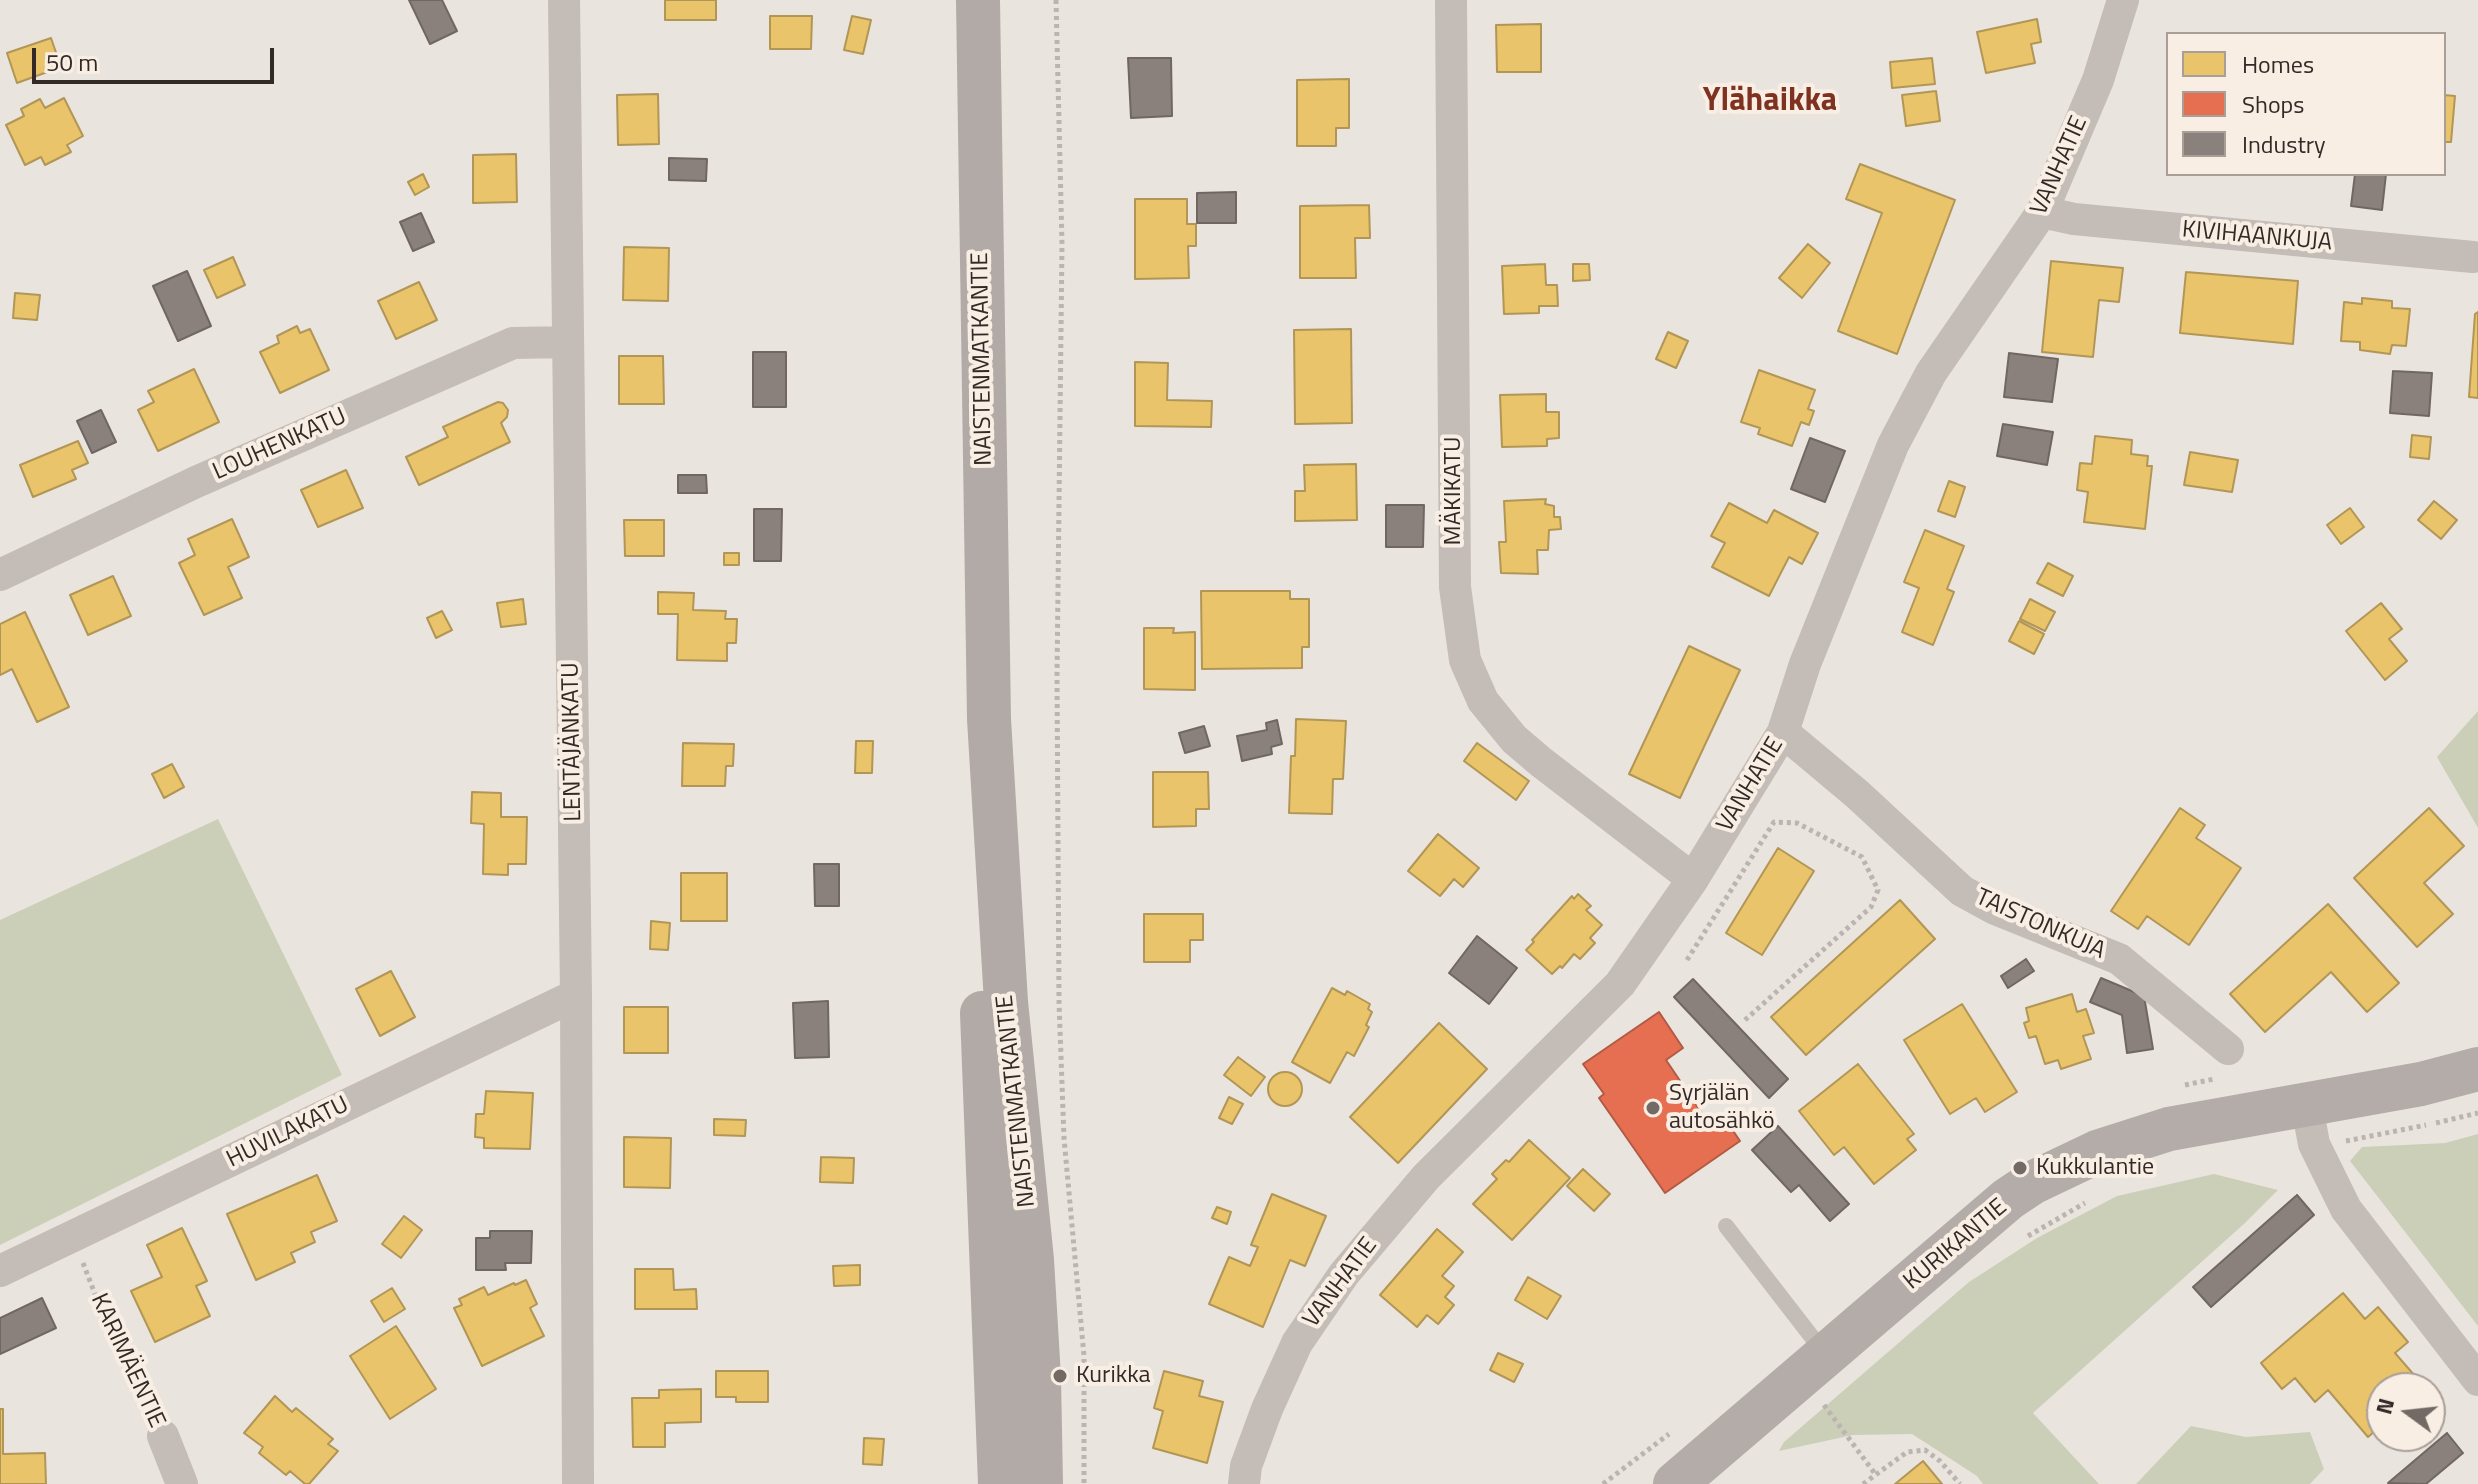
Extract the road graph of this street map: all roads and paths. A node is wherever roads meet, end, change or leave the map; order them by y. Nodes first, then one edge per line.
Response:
1 (564, 0) edge
2 (978, 0) edge
3 (1056, 0) edge
4 (1451, 0) edge
5 (2123, 0) edge
6 (2042, 212) junction
7 (2473, 257) dead end
8 (568, 342) junction
9 (0, 575) edge
10 (989, 719) junction
11 (1783, 732) junction
12 (1693, 879) junction
13 (1687, 960) dead end
14 (576, 995) junction
15 (1745, 1020) dead end
16 (2228, 1049) dead end
17 (2478, 1069) edge
18 (2478, 1113) edge
19 (2311, 1125) junction
20 (2088, 1202) dead end
21 (1726, 1226) dead end
22 (74, 1236) junction
23 (2019, 1241) dead end
24 (0, 1271) edge
25 (1830, 1375) junction
26 (2478, 1380) edge
27 (163, 1436) joint
28 (1876, 1475) junction
29 (182, 1484) edge
30 (578, 1484) edge
31 (1000, 1484) edge
32 (1041, 1484) edge
33 (1084, 1484) edge
34 (1244, 1484) edge
35 (1675, 1484) edge
36 (1863, 1484) edge
37 (1960, 1484) edge

1 - 8 street, LENTÄJÄNKATU
2 - 10 main road, NAISTENMATKANTIE
3 - 33 path
4 - 12 street, MÄKIKATU
5 - 6 street, VANHATIE
6 - 7 street, KIVIHAANKUJA
6 - 11 street, VANHATIE
8 - 9 street, LOUHENKATU
8 - 14 street, LENTÄJÄNKATU
10 - 31 main road, NAISTENMATKANTIE
10 - 32 main road, NAISTENMATKANTIE
11 - 12 street, VANHATIE
11 - 16 street, TAISTONKUJA
12 - 34 street, VANHATIE
13 - 15 path
14 - 22 street, HUVILAKATU
14 - 30 street, LENTÄJÄNKATU
17 - 19 main road, KURIKANTIE
18 - 19 path
19 - 25 main road, KURIKANTIE
19 - 26 street
20 - 23 path
21 - 25 lane
22 - 24 street, HUVILAKATU
22 - 27 path, KARIMÄENTIE
25 - 28 path
25 - 35 main road, KURIKANTIE
27 - 29 street, KARIMÄENTIE
28 - 36 path
28 - 37 path

